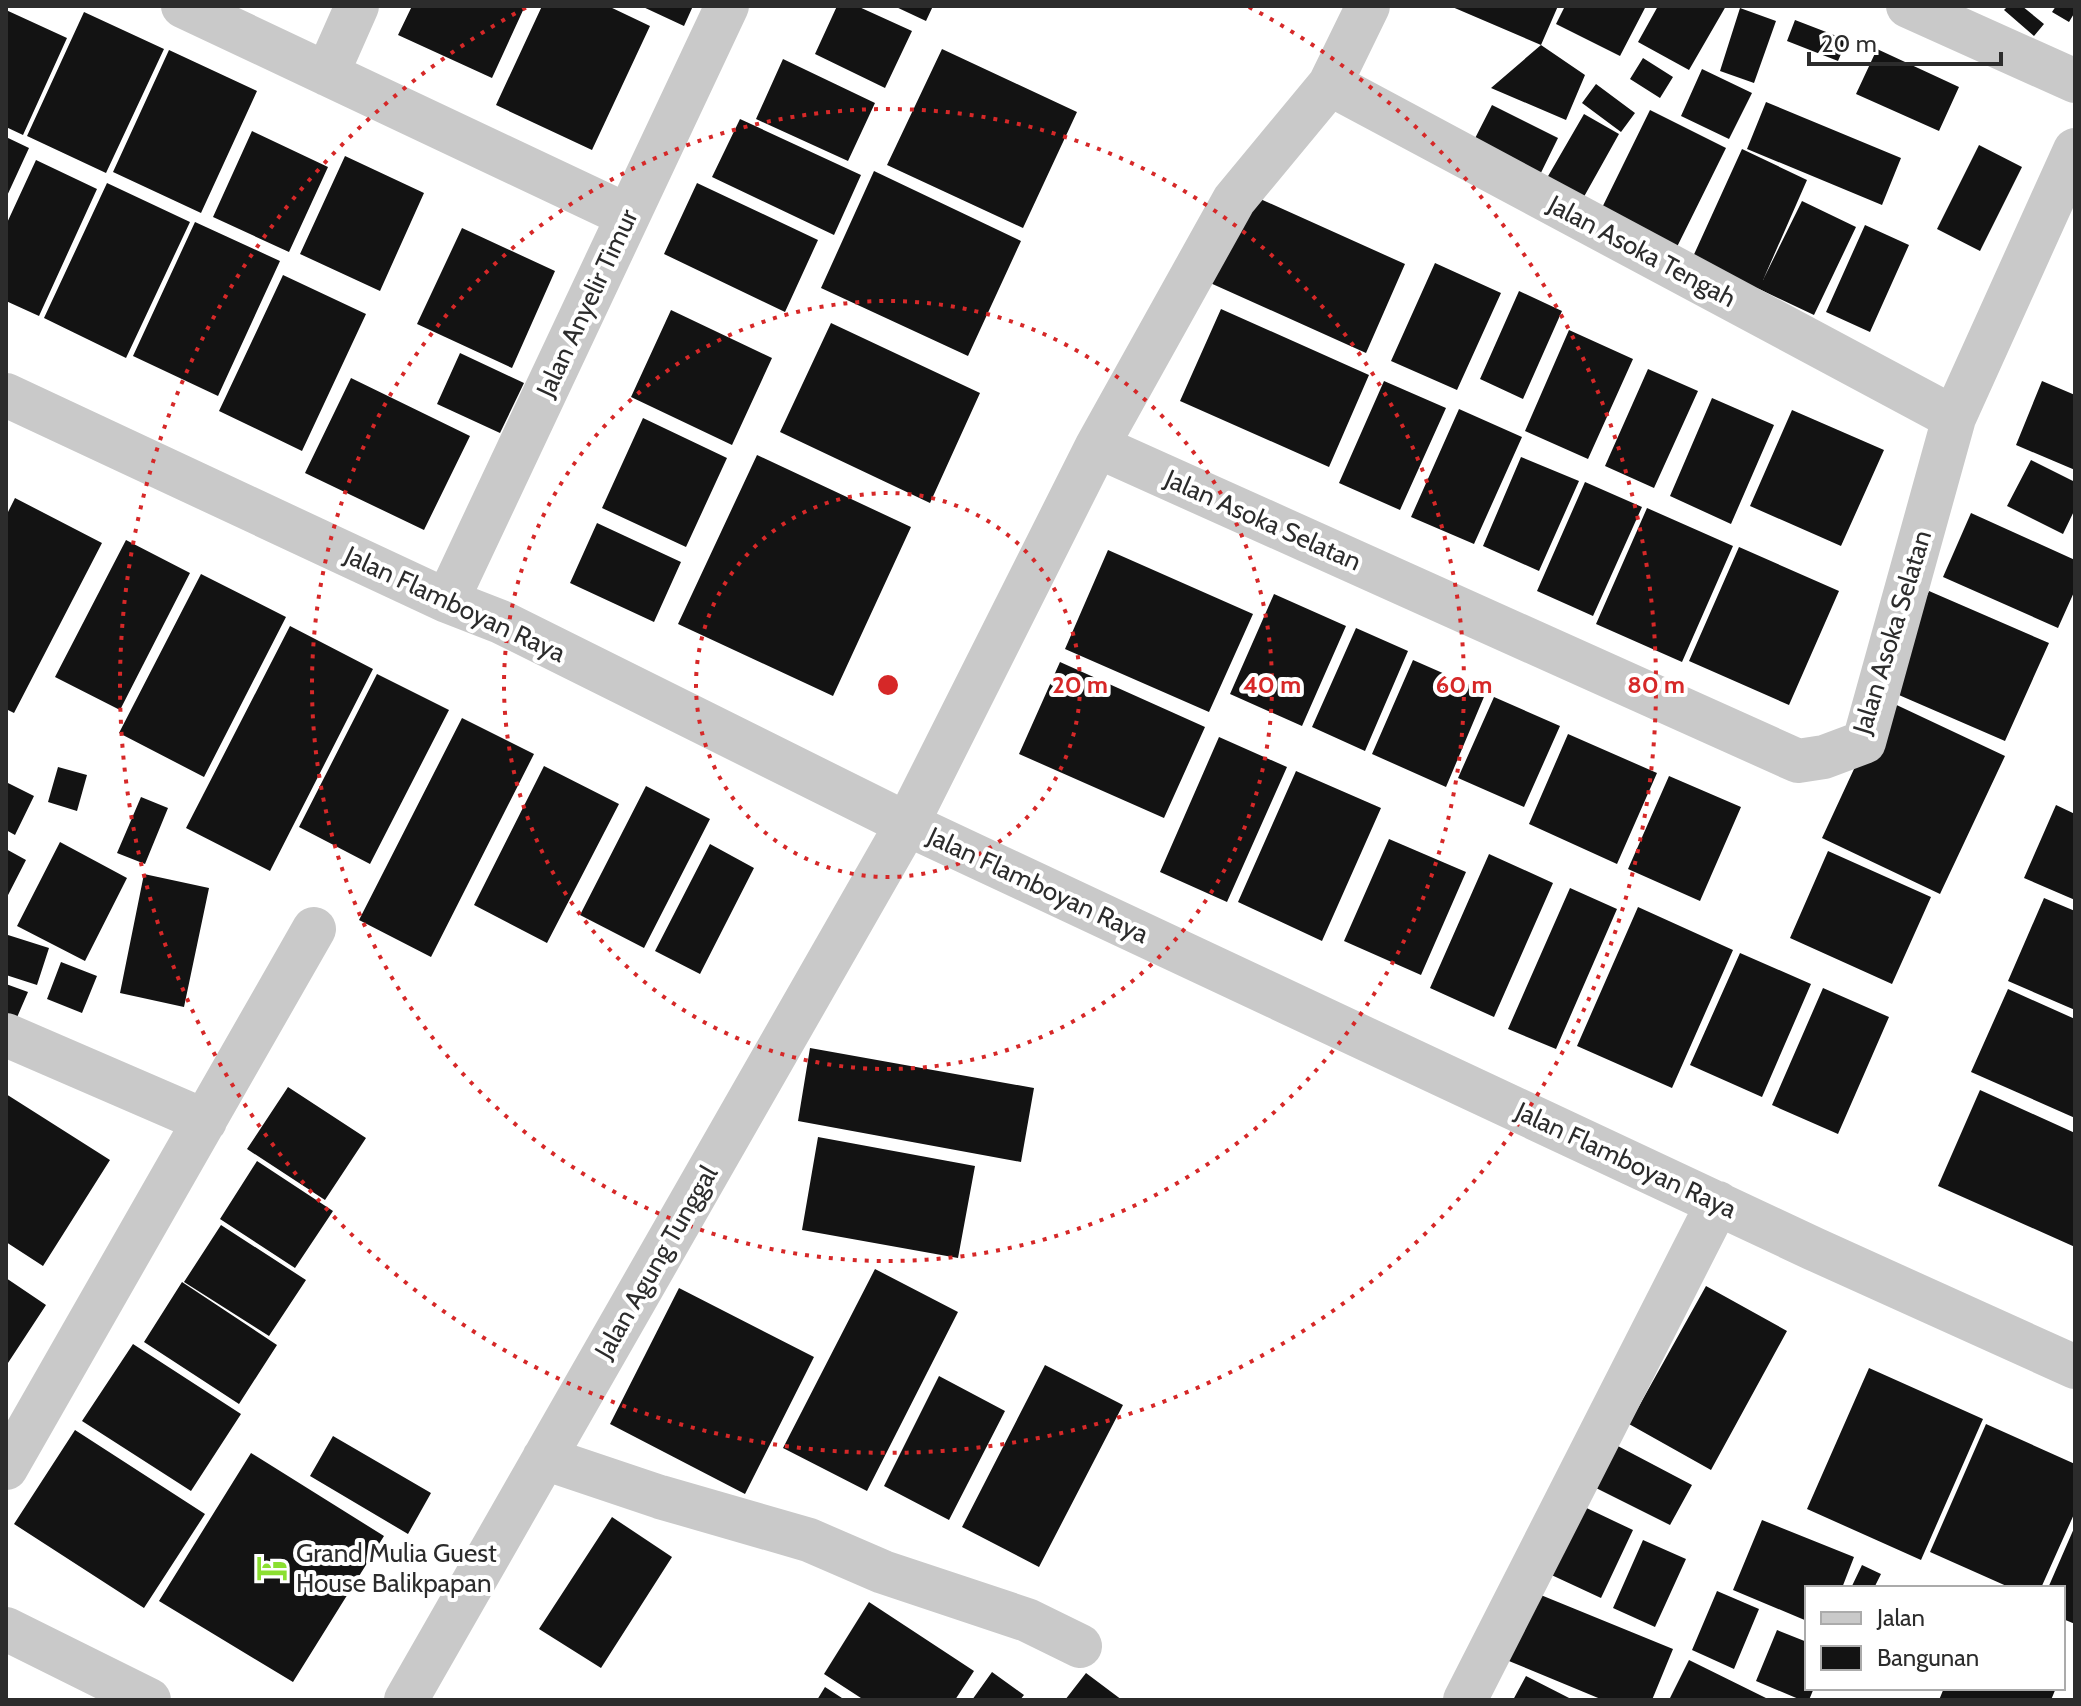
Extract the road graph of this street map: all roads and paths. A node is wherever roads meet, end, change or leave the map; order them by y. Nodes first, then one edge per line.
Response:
1 (183, 6) edge
2 (357, 6) edge
3 (727, 6) edge
4 (1368, 6) edge
5 (1908, 6) edge
6 (327, 74) junction
7 (2075, 81) edge
8 (1330, 84) junction
9 (2075, 150) edge
10 (628, 216) junction
11 (6, 395) edge
12 (1954, 418) junction
13 (1097, 446) junction
14 (447, 601) junction
15 (907, 824) junction
16 (314, 929) dead end
17 (6, 1035) edge
18 (205, 1121) junction
19 (1718, 1203) junction
20 (2075, 1367) edge
21 (544, 1458) junction
22 (6, 1468) edge
23 (6, 1629) edge
24 (1080, 1646) dead end
25 (149, 1700) edge
26 (406, 1700) edge
27 (1465, 1700) edge

1 - 6 street
2 - 6 street
3 - 10 street, Jalan Anyelir Timur
4 - 8 street, Jalan Agung Tunggal
5 - 7 street
6 - 10 street
8 - 12 street, Jalan Asoka Tengah
8 - 13 street, Jalan Agung Tunggal
9 - 12 street, Jalan Asoka Selatan
10 - 14 street, Jalan Anyelir Timur
11 - 14 street, Jalan Flamboyan Raya
12 - 13 street, Jalan Asoka Selatan
13 - 15 street, Jalan Agung Tunggal
14 - 15 street, Jalan Flamboyan Raya
15 - 19 street, Jalan Flamboyan Raya
15 - 21 street, Jalan Agung Tunggal
16 - 18 street
17 - 18 street
18 - 22 street
19 - 20 street, Jalan Flamboyan Raya
19 - 27 street
21 - 24 street
21 - 26 street, Jalan Agung Tunggal
23 - 25 street

